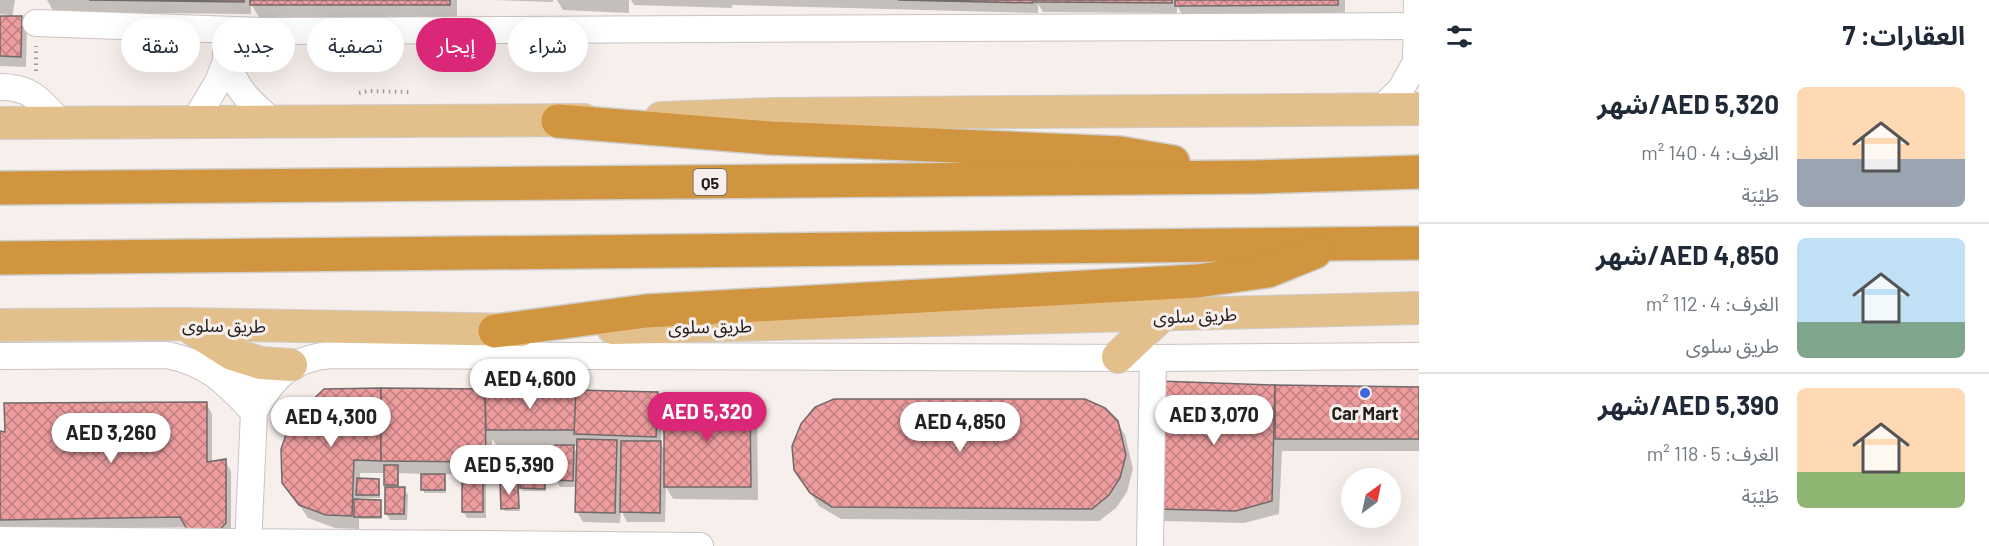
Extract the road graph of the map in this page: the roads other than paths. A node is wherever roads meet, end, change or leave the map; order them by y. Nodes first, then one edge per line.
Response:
1 (1417, 0) edge
2 (36, 23) dead end
3 (1418, 26) edge
4 (212, 30) edge
5 (295, 31) edge
6 (1418, 65) edge
7 (222, 72) edge
8 (231, 72) edge
9 (0, 87) edge
10 (1419, 109) edge
11 (1380, 110) junction
12 (272, 120) junction
13 (558, 121) junction
14 (194, 122) junction
15 (0, 123) edge
16 (61, 123) junction
17 (1419, 172) edge
18 (1254, 177) junction
19 (0, 188) edge
20 (1419, 243) edge
21 (1329, 246) junction
22 (0, 258) edge
23 (1419, 308) edge
24 (1161, 316) junction
25 (184, 324) junction
26 (0, 326) edge
27 (495, 331) junction
28 (232, 354) junction
29 (0, 356) edge
30 (1419, 356) edge
31 (1118, 357) junction
32 (1153, 358) junction
33 (291, 365) junction
34 (254, 412) junction
35 (0, 540) edge
36 (248, 545) edge
37 (699, 546) edge
38 (1150, 546) edge

1 - 3 street
2 - 4 street
3 - 5 street
3 - 6 street
6 - 11 street
7 - 14 street
8 - 12 street
9 - 16 street
10 - 11 main road
11 - 13 main road
12 - 13 main road
12 - 14 main road
13 - 18 highway
14 - 16 main road
15 - 16 main road
17 - 18 highway, Q5
18 - 19 highway, Q5
20 - 21 highway
21 - 22 highway
21 - 27 highway
23 - 24 main road, طريق سلوى
24 - 27 main road, طريق سلوى
24 - 31 main road
25 - 26 main road, طريق سلوى
25 - 27 main road, طريق سلوى
25 - 28 main road
28 - 33 main road
28 - 34 street
29 - 34 street
30 - 32 street
31 - 32 street
31 - 33 street
32 - 38 street
33 - 34 street
34 - 36 street
35 - 36 street
36 - 37 street

